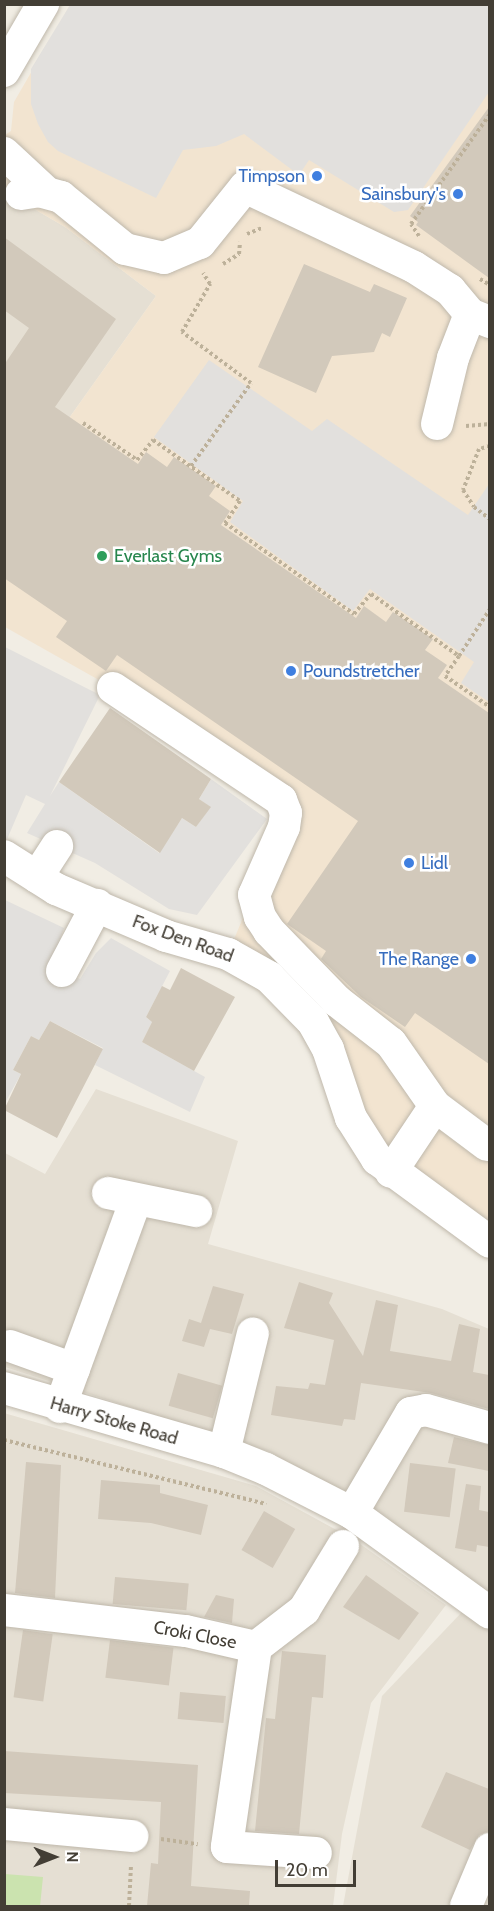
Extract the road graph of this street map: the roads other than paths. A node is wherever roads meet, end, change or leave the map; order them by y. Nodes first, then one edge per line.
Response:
1 (43, 4) edge
2 (4, 71) edge
3 (4, 153) edge
4 (480, 318) edge
5 (437, 424) dead end
6 (112, 688) dead end
7 (57, 846) dead end
8 (4, 856) edge
9 (37, 877) junction
10 (97, 905) junction
11 (68, 963) dead end
12 (435, 1106) junction
13 (487, 1145) dead end
14 (391, 1172) junction
15 (196, 1210) dead end
16 (489, 1242) edge
17 (10, 1346) dead end
18 (258, 1349) dead end
19 (74, 1369) junction
20 (4, 1388) edge
21 (60, 1407) junction
22 (489, 1428) edge
23 (224, 1452) junction
24 (352, 1513) junction
25 (343, 1546) dead end
26 (4, 1610) edge
27 (489, 1613) edge
28 (255, 1647) junction
29 (4, 1824) edge
30 (132, 1836) road end
31 (489, 1849) edge
32 (316, 1853) dead end
33 (466, 1906) edge

1 - 2 street
3 - 4 street
4 - 5 street
6 - 12 street
7 - 9 street
8 - 9 street, Fox Den Road
9 - 10 street, Fox Den Road
10 - 11 street
10 - 14 street, Fox Den Road
12 - 13 street
12 - 14 street
14 - 16 street, Fox Den Road
15 - 19 street
17 - 19 street
18 - 23 street
19 - 21 street
20 - 21 street, Harry Stoke Road
21 - 23 street, Harry Stoke Road
22 - 24 street
23 - 24 street, Harry Stoke Road
24 - 27 street, Harry Stoke Road
25 - 28 street
26 - 28 street, Croki Close
28 - 32 street, Croki Close
29 - 30 street
31 - 33 street

